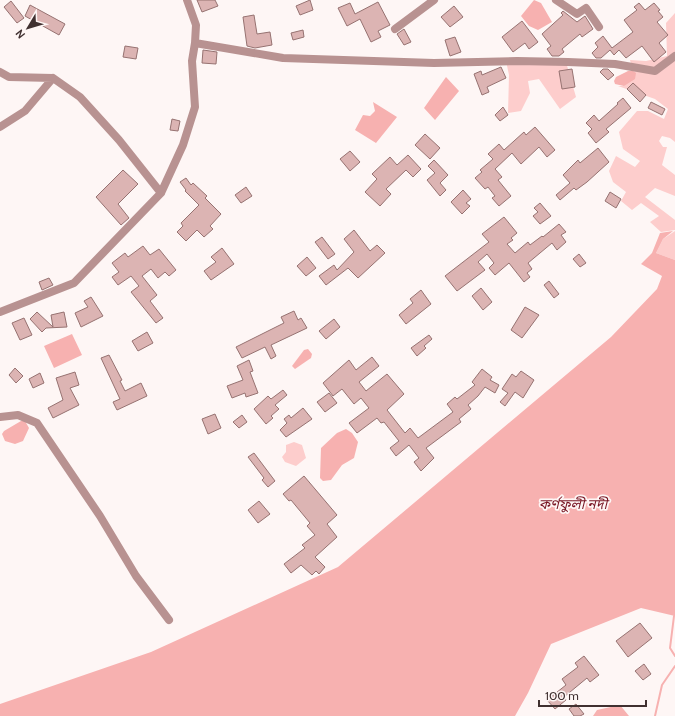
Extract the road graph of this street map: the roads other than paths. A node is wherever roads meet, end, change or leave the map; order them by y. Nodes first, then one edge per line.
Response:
1 (187, 0) edge
2 (434, 0) edge
3 (556, 0) edge
4 (599, 27) dead end
5 (395, 29) dead end
6 (195, 43) junction
7 (675, 56) edge
8 (0, 72) edge
9 (53, 78) junction
10 (0, 126) edge
11 (161, 193) junction
12 (0, 312) edge
13 (0, 417) edge
14 (169, 620) dead end

1 - 6 street
2 - 5 street
3 - 4 street
6 - 7 street
6 - 11 street
8 - 9 street
9 - 10 street
9 - 11 street
11 - 12 street
13 - 14 street

